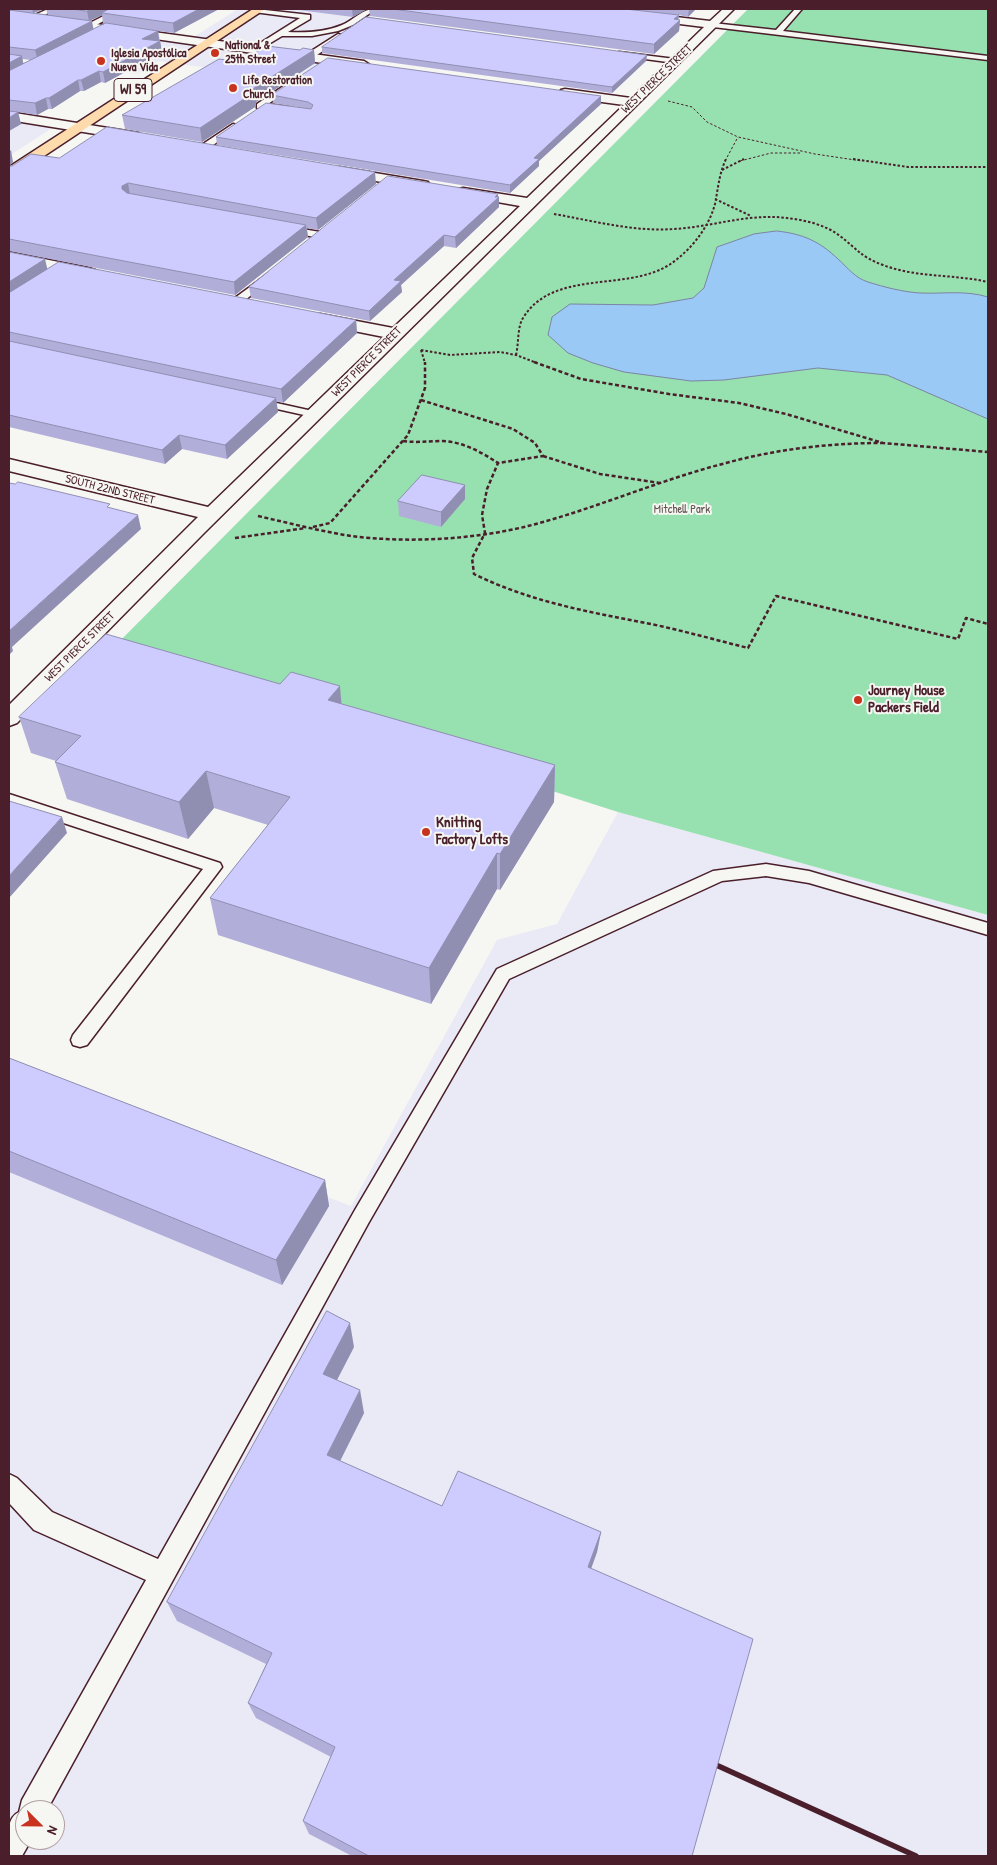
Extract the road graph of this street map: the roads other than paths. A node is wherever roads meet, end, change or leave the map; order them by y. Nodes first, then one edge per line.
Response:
1 (53, 9) edge
2 (122, 9) edge
3 (301, 9) edge
4 (373, 9) edge
5 (384, 9) edge
6 (583, 9) edge
7 (729, 9) edge
8 (799, 9) edge
9 (258, 10) edge
10 (602, 10) edge
11 (9, 15) edge
12 (291, 15) junction
13 (32, 18) junction
14 (367, 19) junction
15 (376, 21) edge
16 (713, 25) junction
17 (88, 26) junction
18 (110, 29) junction
19 (778, 33) junction
20 (281, 34) junction
21 (99, 35) edge
22 (208, 42) junction
23 (257, 49) junction
24 (610, 53) edge
25 (308, 57) junction
26 (988, 58) edge
27 (675, 62) junction
28 (375, 66) edge
29 (297, 81) edge
30 (558, 92) edge
31 (632, 102) junction
32 (266, 106) junction
33 (299, 111) edge
34 (257, 112) edge
35 (9, 116) edge
36 (241, 123) edge
37 (79, 127) junction
38 (156, 140) edge
39 (198, 148) joint
40 (222, 152) edge
41 (321, 168) edge
42 (9, 173) edge
43 (530, 203) junction
44 (272, 226) edge
45 (320, 235) edge
46 (9, 257) edge
47 (274, 272) edge
48 (101, 276) edge
49 (217, 298) edge
50 (236, 302) junction
51 (255, 306) edge
52 (301, 315) edge
53 (395, 334) junction
54 (245, 400) edge
55 (313, 414) junction
56 (9, 465) edge
57 (212, 514) junction
58 (9, 718) edge
59 (9, 799) edge
60 (988, 929) edge
61 (80, 1040) dead end
62 (9, 1486) edge
63 (162, 1574) junction
64 (38, 1800) edge

1 - 13 lane
2 - 17 lane
3 - 12 lane
4 - 20 lane
5 - 14 lane
6 - 10 street
7 - 16 street, WEST PIERCE STREET
8 - 19 lane
9 - 12 lane
9 - 22 main road, WI 59
10 - 16 street
11 - 13 street
12 - 20 lane
13 - 17 street
14 - 15 lane
14 - 25 lane
16 - 19 lane
16 - 27 street, WEST PIERCE STREET
17 - 18 street
18 - 21 lane
18 - 22 street
19 - 26 lane
20 - 23 lane
22 - 23 street
22 - 37 main road, WI 59
23 - 25 street
24 - 27 lane
25 - 28 street
27 - 31 street, WEST PIERCE STREET
29 - 32 lane
30 - 31 street
31 - 43 street, WEST PIERCE STREET
32 - 33 lane
32 - 34 lane
35 - 37 street
36 - 39 lane
37 - 38 street
37 - 42 main road, WI 59
39 - 40 street
41 - 43 street
43 - 53 street, WEST PIERCE STREET
44 - 45 lane
46 - 48 street
47 - 50 lane
49 - 50 street
50 - 51 street
52 - 53 street
53 - 55 street, WEST PIERCE STREET
54 - 55 lane
55 - 57 street, WEST PIERCE STREET
56 - 57 street, SOUTH 22ND STREET
57 - 58 street, WEST PIERCE STREET
59 - 61 lane
60 - 63 lane
62 - 63 lane
63 - 64 lane

